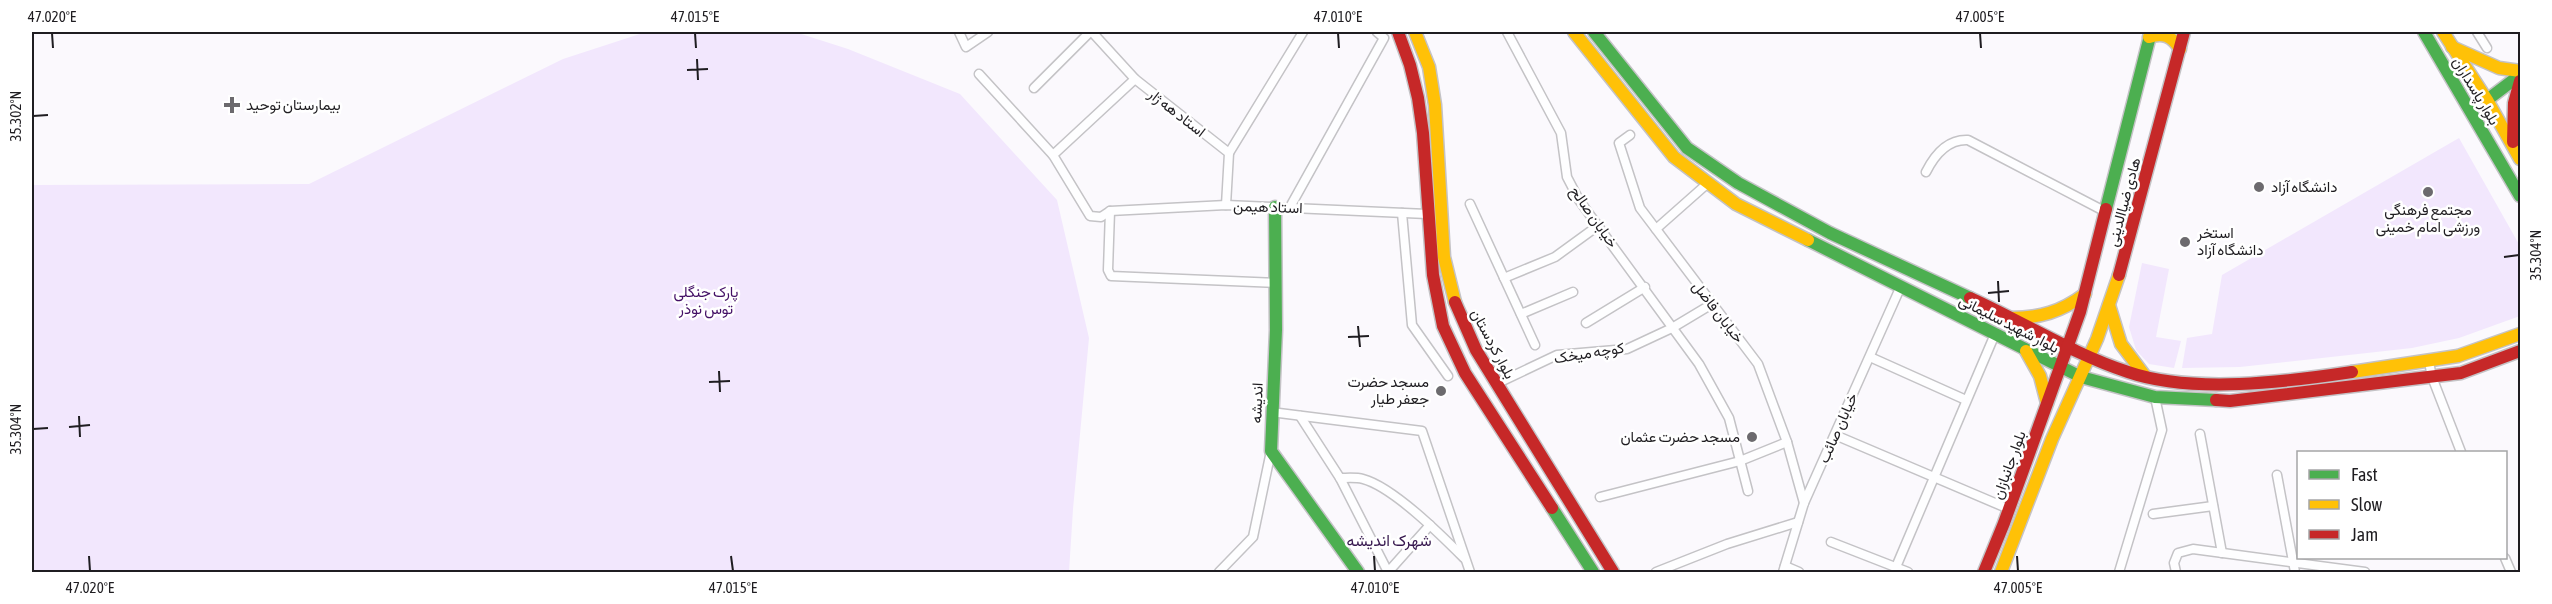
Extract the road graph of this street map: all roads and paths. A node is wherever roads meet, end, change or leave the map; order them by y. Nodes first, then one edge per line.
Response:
1 (959, 32) edge
2 (988, 32) edge
3 (1091, 32) edge
4 (1303, 32) edge
5 (1398, 32) edge
6 (1415, 32) edge
7 (1507, 32) edge
8 (1574, 32) edge
9 (1594, 32) edge
10 (2184, 32) edge
11 (2424, 32) edge
12 (2443, 32) edge
13 (2477, 32) edge
14 (2150, 34) edge
15 (1380, 35) edge
16 (2452, 47) junction
17 (2487, 48) dead end
18 (2180, 49) junction
19 (1613, 55) junction
20 (1600, 65) junction
21 (2520, 73) edge
22 (979, 74) dead end
23 (1628, 74) junction
24 (1135, 79) junction
25 (2520, 81) edge
26 (1615, 84) junction
27 (1034, 88) dead end
28 (2487, 100) junction
29 (1630, 135) dead end
30 (2513, 146) junction
31 (1229, 153) junction
32 (1053, 155) junction
33 (2520, 159) edge
34 (1926, 172) dead end
35 (1708, 183) junction
36 (2520, 196) edge
37 (1470, 204) dead end
38 (1226, 205) junction
39 (1275, 207) junction
40 (1290, 207) junction
41 (1110, 211) junction
42 (2106, 212) junction
43 (1402, 213) junction
44 (1426, 214) junction
45 (1441, 215) junction
46 (1599, 225) junction
47 (1656, 229) junction
48 (1504, 279) junction
49 (1276, 283) junction
50 (1901, 286) junction
51 (1645, 287) junction
52 (1573, 292) dead end
53 (2085, 294) junction
54 (1712, 304) junction
55 (2109, 305) junction
56 (1521, 315) junction
57 (2010, 318) junction
58 (1586, 323) dead end
59 (1672, 328) junction
60 (1995, 334) junction
61 (2520, 334) edge
62 (1534, 345) dead end
63 (2069, 346) junction
64 (2026, 351) junction
65 (2520, 351) edge
66 (1870, 357) junction
67 (2089, 357) junction
68 (2428, 362) junction
69 (2062, 368) junction
70 (1448, 376) dead end
71 (2145, 376) junction
72 (2081, 377) junction
73 (2432, 377) junction
74 (1496, 384) junction
75 (2156, 397) junction
76 (1966, 400) junction
77 (2047, 404) junction
78 (1271, 412) junction
79 (1300, 416) junction
80 (2200, 434) dead end
81 (1835, 435) junction
82 (1787, 442) junction
83 (1271, 451) junction
84 (2460, 451) edge
85 (1740, 461) junction
86 (2277, 474) dead end
87 (1933, 477) junction
88 (1340, 478) junction
89 (1748, 491) dead end
90 (1600, 497) dead end
91 (1804, 503) junction
92 (2213, 506) junction
93 (2009, 509) junction
94 (2153, 514) dead end
95 (1798, 522) junction
96 (1430, 525) junction
97 (1831, 542) dead end
98 (2222, 553) junction
99 (2505, 559) edge
100 (1466, 560) junction
101 (1896, 567) junction
102 (2294, 568) edge
103 (1784, 569) edge
104 (1388, 572) edge
105 (1219, 573) edge
106 (1358, 573) edge
107 (1470, 573) edge
108 (1593, 573) edge
109 (1613, 573) edge
110 (1656, 573) edge
111 (1799, 573) edge
112 (1908, 573) edge
113 (1984, 573) edge
114 (2001, 573) edge
115 (2119, 573) edge
116 (2176, 573) edge
117 (2365, 573) edge
118 (2511, 573) edge

1 - 2 street
3 - 24 street, استاد هه ژار
3 - 27 street
4 - 31 street
5 - 44 main road
6 - 45 main road, بلوار کردستان
7 - 46 street, خیابان صالح
8 - 20 main road, بلوار شهید سلیمانی
9 - 19 main road, بلوار شهید سلیمانی
10 - 18 main road, هادی ضیاالدینی
11 - 36 main road, بلوار پاسداران
12 - 16 main road, بلوار پاسداران
13 - 17 street
14 - 18 main road
14 - 42 main road, هادی ضیاالدینی
15 - 40 street
16 - 21 main road
16 - 28 main road, بلوار پاسداران
18 - 55 main road, هادی ضیاالدینی
19 - 20 main road
19 - 23 main road, بلوار شهید سلیمانی
20 - 26 main road, بلوار شهید سلیمانی
21 - 28 main road
22 - 32 street
23 - 26 main road
23 - 57 main road, بلوار شهید سلیمانی
24 - 31 street, استاد هه ژار
24 - 32 street
25 - 30 main road
26 - 35 main road, بلوار شهید سلیمانی
28 - 30 main road, بلوار پاسداران
29 - 47 street, خیابان فاضل
30 - 33 main road, بلوار پاسداران
31 - 38 street
32 - 41 street, استاد هیمن
34 - 42 street
35 - 47 street
35 - 50 main road, بلوار شهید سلیمانی
37 - 48 street
38 - 39 street, استاد هیمن
38 - 41 street, استاد هیمن
39 - 40 street, استاد هیمن
39 - 49 main road, اندیشه
40 - 43 street, استاد هیمن
41 - 49 street
42 - 53 main road, هادی ضیاالدینی
43 - 44 street, استاد هیمن
43 - 70 street
44 - 45 main road
44 - 108 main road
45 - 74 main road, بلوار کردستان
46 - 48 street
46 - 51 street, خیابان صالح
47 - 54 street, خیابان فاضل
48 - 56 street
49 - 78 main road, اندیشه
50 - 60 main road, بلوار شهید سلیمانی
50 - 66 street, خیابان صائب
51 - 58 street
51 - 59 street, خیابان صالح
52 - 56 street
53 - 57 main road
53 - 63 main road, هادی ضیاالدینی
54 - 59 street, کوچه میخک
54 - 82 street, خیابان فاضل
55 - 67 main road, هادی ضیاالدینی
55 - 71 main road
56 - 62 street
57 - 63 main road, بلوار شهید سلیمانی
59 - 74 street, کوچه میخک
59 - 85 street, خیابان صالح
60 - 64 main road, بلوار شهید سلیمانی
60 - 76 street
61 - 68 main road, بلوار شهید سلیمانی
63 - 67 main road, بلوار شهید سلیمانی
63 - 69 main road, هادی ضیاالدینی
64 - 69 main road, بلوار شهید سلیمانی
64 - 77 main road
65 - 73 main road, بلوار شهید سلیمانی
66 - 76 street
66 - 81 street, خیابان صائب
67 - 71 main road, بلوار شهید سلیمانی
67 - 72 main road, هادی ضیاالدینی
68 - 71 main road, بلوار شهید سلیمانی
68 - 73 street
69 - 72 main road, بلوار شهید سلیمانی
69 - 77 main road, بلوار جانبازان
72 - 75 main road, بلوار شهید سلیمانی
72 - 114 main road, بلوار جانبازان
73 - 75 main road, بلوار شهید سلیمانی
73 - 84 street
74 - 109 main road, بلوار کردستان
75 - 115 street
76 - 87 street
77 - 93 main road, بلوار جانبازان
78 - 79 street
78 - 83 main road, اندیشه
79 - 88 street
79 - 100 street
80 - 92 street
81 - 87 street
81 - 91 street, خیابان صائب
82 - 85 street
82 - 91 street, خیابان فاضل
83 - 105 street
83 - 106 main road
85 - 89 street, خیابان صالح
85 - 90 street
86 - 102 street
87 - 93 street
87 - 101 street
88 - 96 street
88 - 104 street
91 - 95 street, خیابان صائب
92 - 94 street
92 - 98 street
93 - 113 main road, بلوار جانبازان
95 - 103 street, خیابان صائب
95 - 110 street
96 - 100 street
96 - 104 street
97 - 101 street
98 - 102 street
98 - 116 street
99 - 118 street
100 - 107 street
101 - 112 street
102 - 117 street
103 - 111 street

